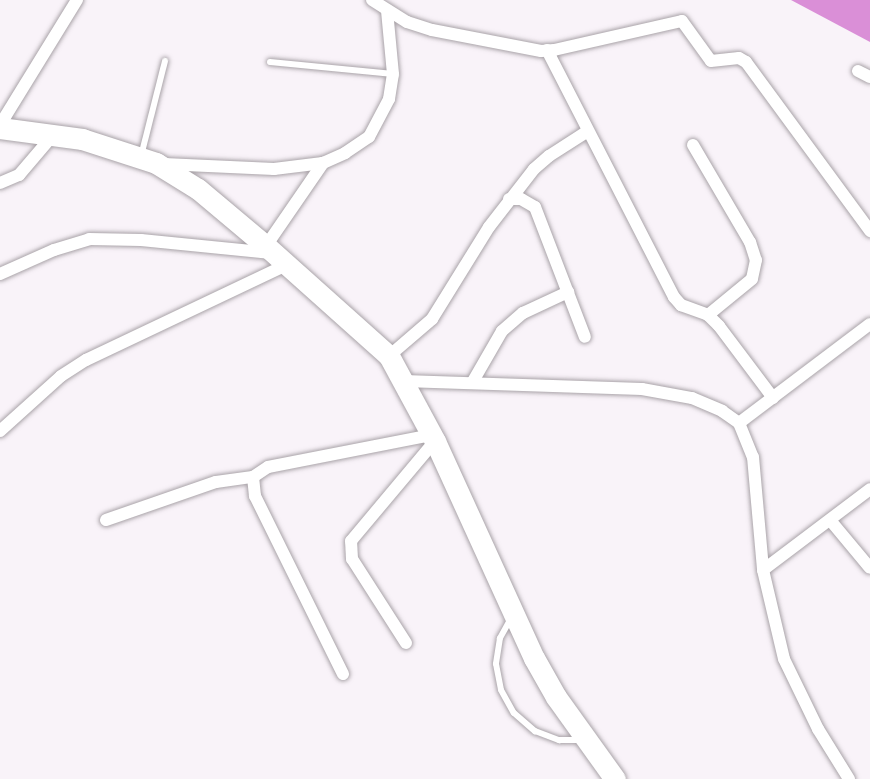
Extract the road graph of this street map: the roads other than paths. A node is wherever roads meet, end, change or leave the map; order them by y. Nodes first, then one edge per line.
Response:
1 (77, 0) edge
2 (372, 0) edge
3 (387, 10) junction
4 (547, 50) junction
5 (164, 61) dead end
6 (270, 62) dead end
7 (393, 74) junction
8 (0, 126) edge
9 (588, 131) junction
10 (54, 133) junction
11 (693, 145) dead end
12 (149, 161) junction
13 (323, 163) junction
14 (0, 183) edge
15 (509, 199) junction
16 (870, 231) edge
17 (276, 255) junction
18 (0, 274) edge
19 (568, 292) junction
20 (708, 315) junction
21 (870, 324) edge
22 (585, 337) dead end
23 (388, 356) junction
24 (404, 381) junction
25 (472, 383) junction
26 (773, 398) junction
27 (739, 424) junction
28 (0, 431) edge
29 (433, 438) junction
30 (253, 477) junction
31 (870, 489) edge
32 (106, 520) dead end
33 (830, 520) junction
34 (870, 568) edge
35 (763, 570) junction
36 (513, 614) junction
37 (406, 643) dead end
38 (343, 674) dead end
39 (586, 740) junction
40 (615, 779) edge
41 (849, 779) edge

1 - 8 street
2 - 3 street
3 - 4 street
3 - 7 street
4 - 9 street
4 - 16 street
5 - 12 lane
6 - 7 lane
7 - 13 street
8 - 10 main road
9 - 15 street
9 - 20 street
10 - 12 main road
10 - 14 street
11 - 20 street
12 - 13 street
12 - 17 main road
13 - 17 street
15 - 19 street
15 - 23 street
17 - 18 street
17 - 23 main road
17 - 28 street
19 - 22 street
19 - 25 street
20 - 26 street
21 - 26 street
23 - 24 main road
24 - 25 street
24 - 29 main road
25 - 27 street
26 - 27 street
27 - 35 street
29 - 30 street
29 - 36 main road
29 - 37 street
30 - 32 street
30 - 38 street
31 - 33 street
33 - 34 street
33 - 35 street
35 - 41 street
36 - 39 main road
36 - 39 lane
39 - 40 main road

